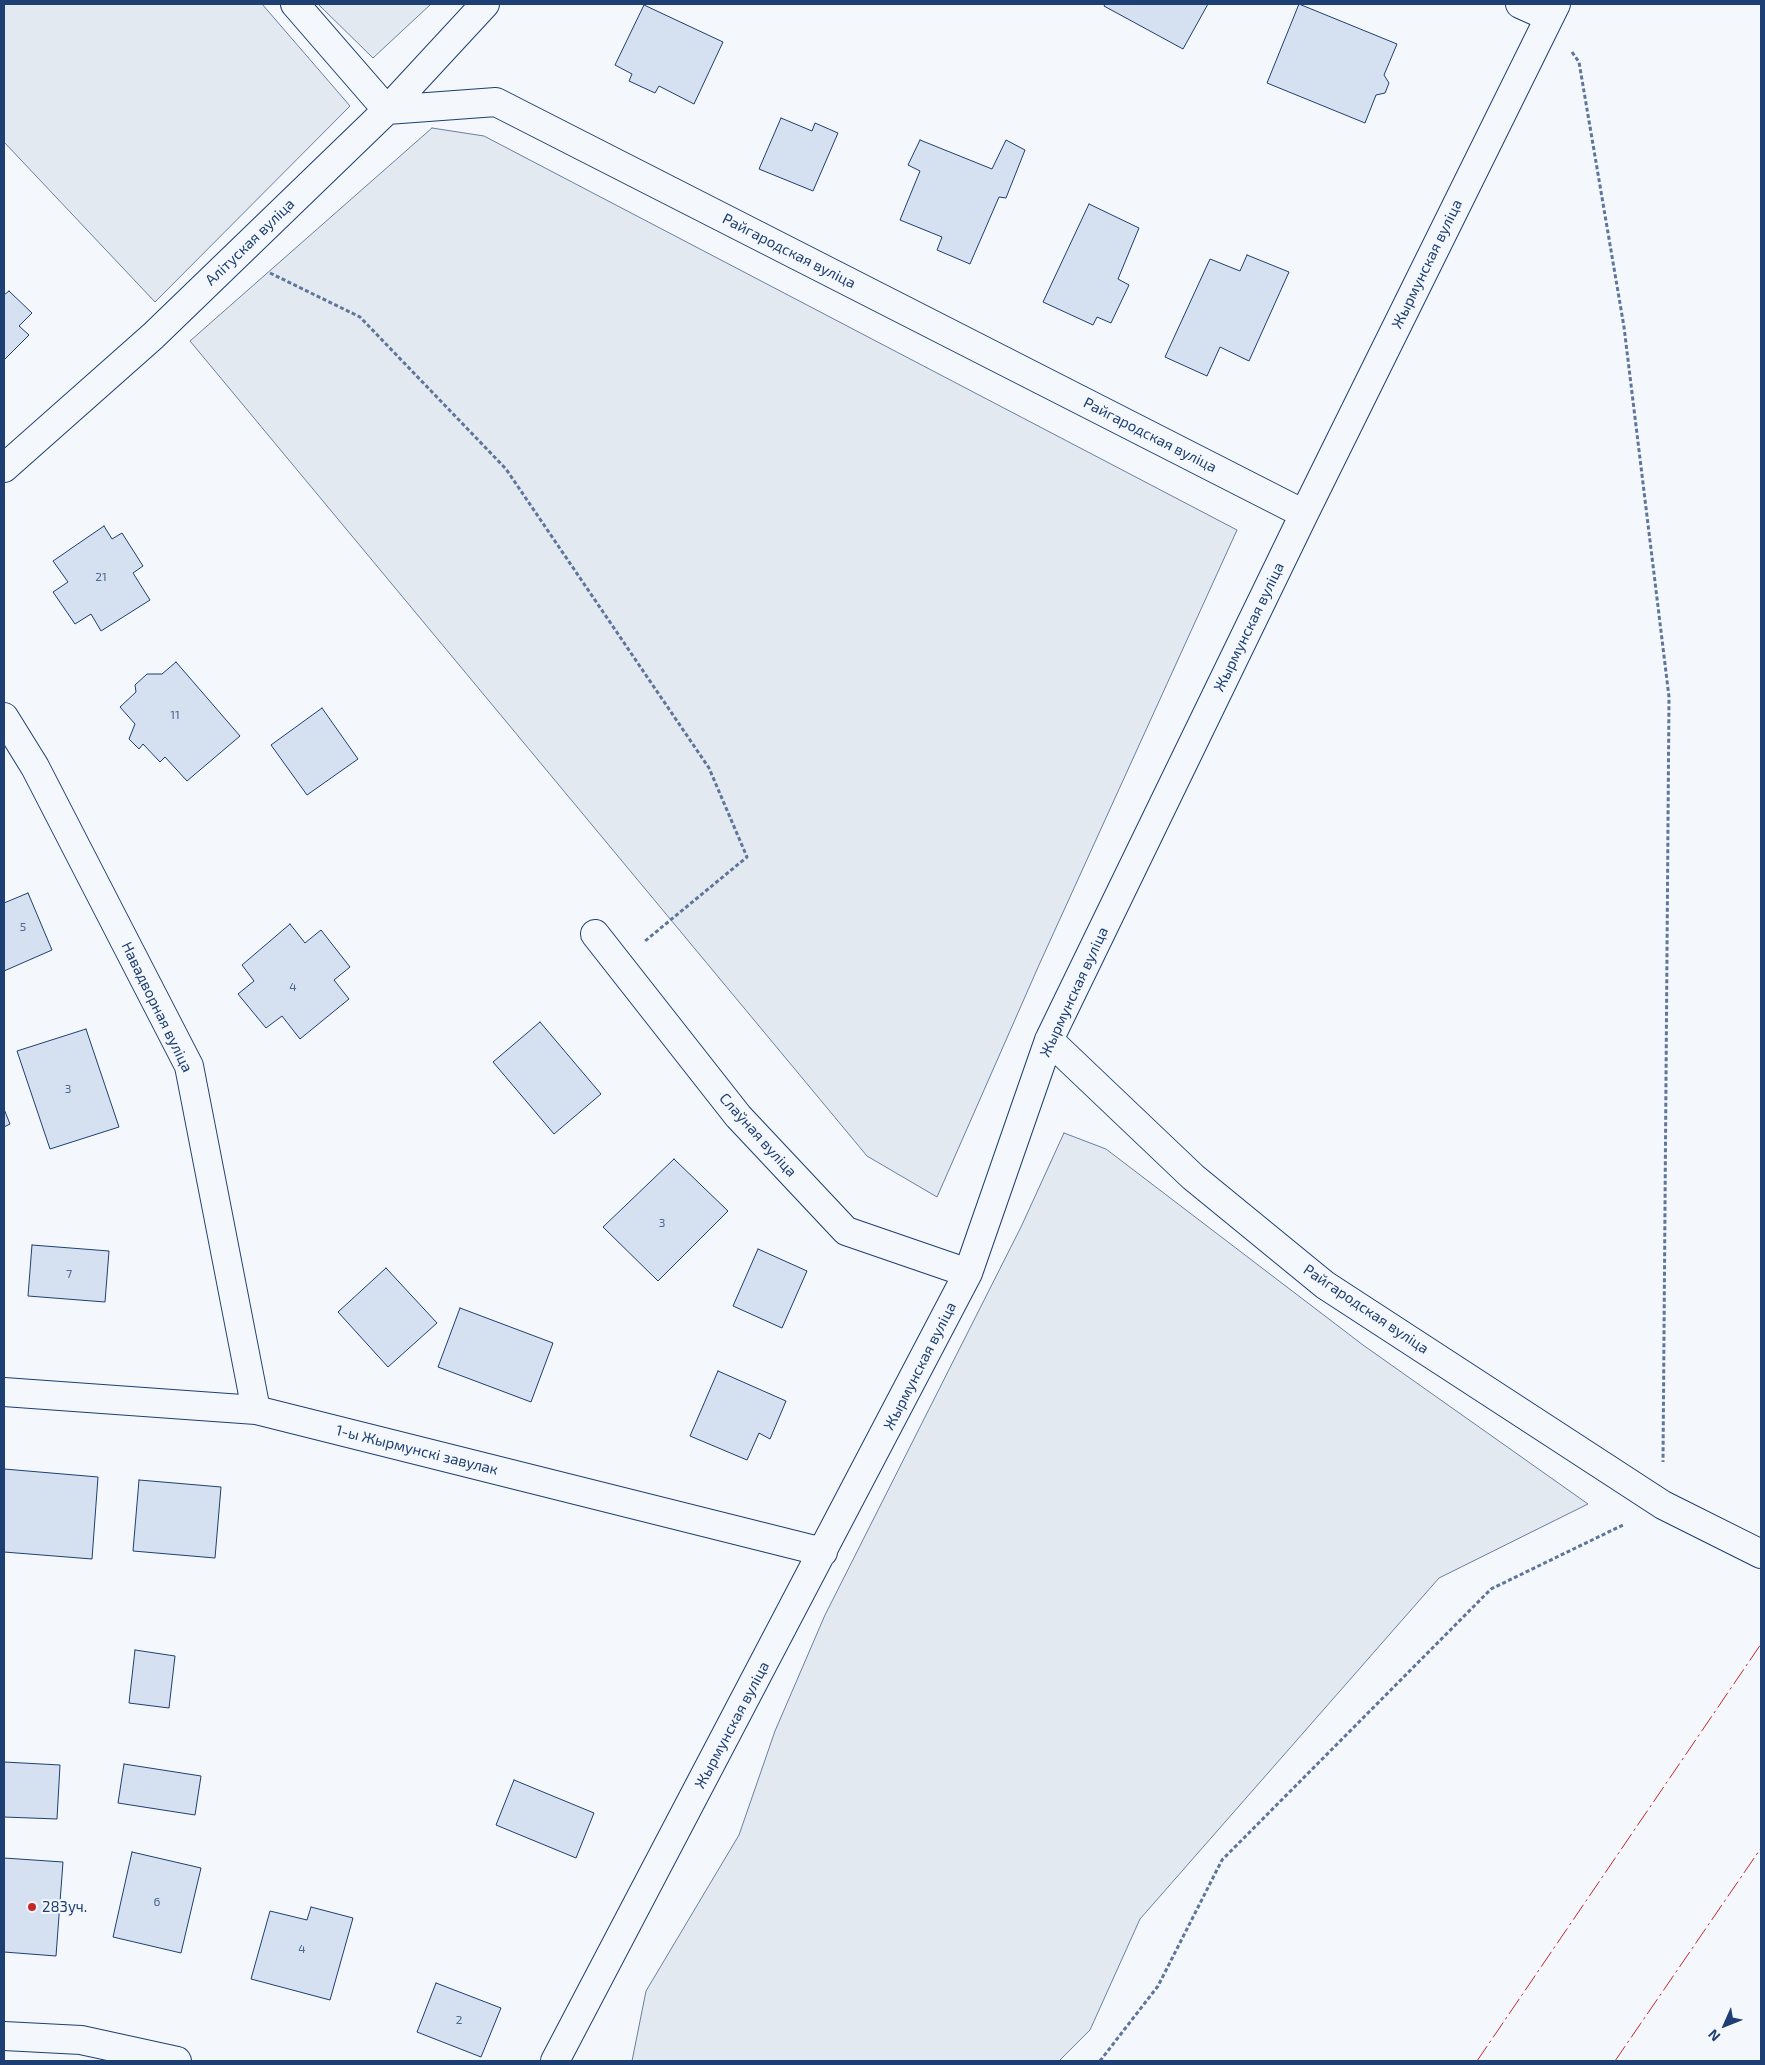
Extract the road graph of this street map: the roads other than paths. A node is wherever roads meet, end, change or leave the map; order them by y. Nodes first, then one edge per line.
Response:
1 (295, 4) edge
2 (485, 4) edge
3 (1520, 4) edge
4 (1552, 10) edge
5 (386, 110) junction
6 (4, 468) edge
7 (1304, 514) junction
8 (4, 717) edge
9 (594, 934) dead end
10 (1049, 1040) junction
11 (968, 1273) junction
12 (4, 1392) edge
13 (256, 1410) junction
14 (823, 1552) junction
15 (1761, 1554) edge
16 (4, 2036) edge
17 (177, 2061) edge
18 (555, 2061) edge

1 - 5 street
2 - 5 street, Алітуская вуліца
3 - 4 street
4 - 7 street, Жырмунская вуліца
5 - 6 street, Алітуская вуліца
5 - 7 street, Райгародская вуліца
7 - 10 street, Жырмунская вуліца
8 - 13 street, Навадворная вуліца
9 - 11 street, Слаўная вуліца
10 - 11 street, Жырмунская вуліца
10 - 15 street, Райгародская вуліца
11 - 14 street, Жырмунская вуліца
12 - 13 street, 1-ы Жырмунскі завулак
13 - 14 street, 1-ы Жырмунскі завулак
14 - 18 street, Жырмунская вуліца
16 - 17 street

